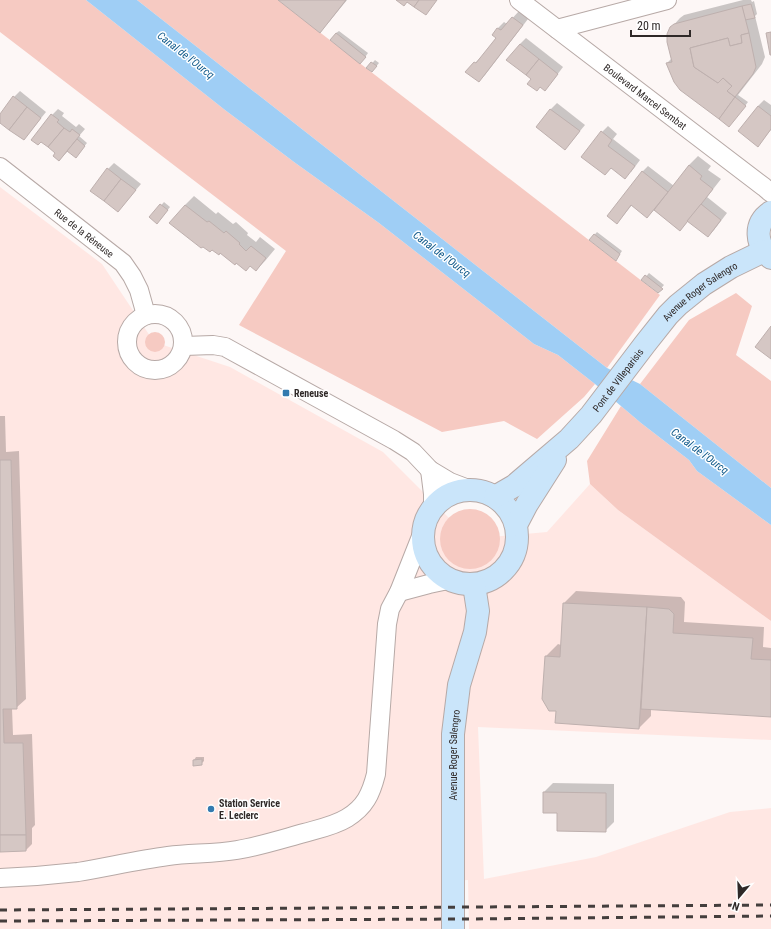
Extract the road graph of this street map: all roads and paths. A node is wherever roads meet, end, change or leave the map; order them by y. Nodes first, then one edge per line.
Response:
1 (519, 0) edge
2 (667, 0) edge
3 (557, 29) junction
4 (0, 167) edge
5 (771, 193) edge
6 (771, 212) edge
7 (768, 254) edge
8 (146, 315) junction
9 (645, 344) joint
10 (184, 346) junction
11 (569, 439) junction
12 (430, 470) junction
13 (471, 490) junction
14 (496, 497) junction
15 (433, 506) junction
16 (516, 525) junction
17 (422, 534) junction
18 (448, 580) junction
19 (474, 585) junction
20 (399, 592) junction
21 (0, 878) edge
22 (453, 929) edge

1 - 3 street, Boulevard Marcel Sembat
2 - 3 street
3 - 5 street, Boulevard Marcel Sembat
4 - 8 street, Rue de la Réneuse
6 - 7 street
7 - 9 street, Avenue Roger Salengro
8 - 10 street
8 - 10 street
9 - 11 street, Pont de Villeparisis
10 - 12 street
11 - 14 street
11 - 16 street
12 - 13 street
12 - 15 street
13 - 14 street
13 - 15 street
14 - 16 street
15 - 17 street
16 - 19 street
17 - 18 street
17 - 20 street
18 - 19 street
18 - 20 street
19 - 22 street, Avenue Roger Salengro
20 - 21 street

